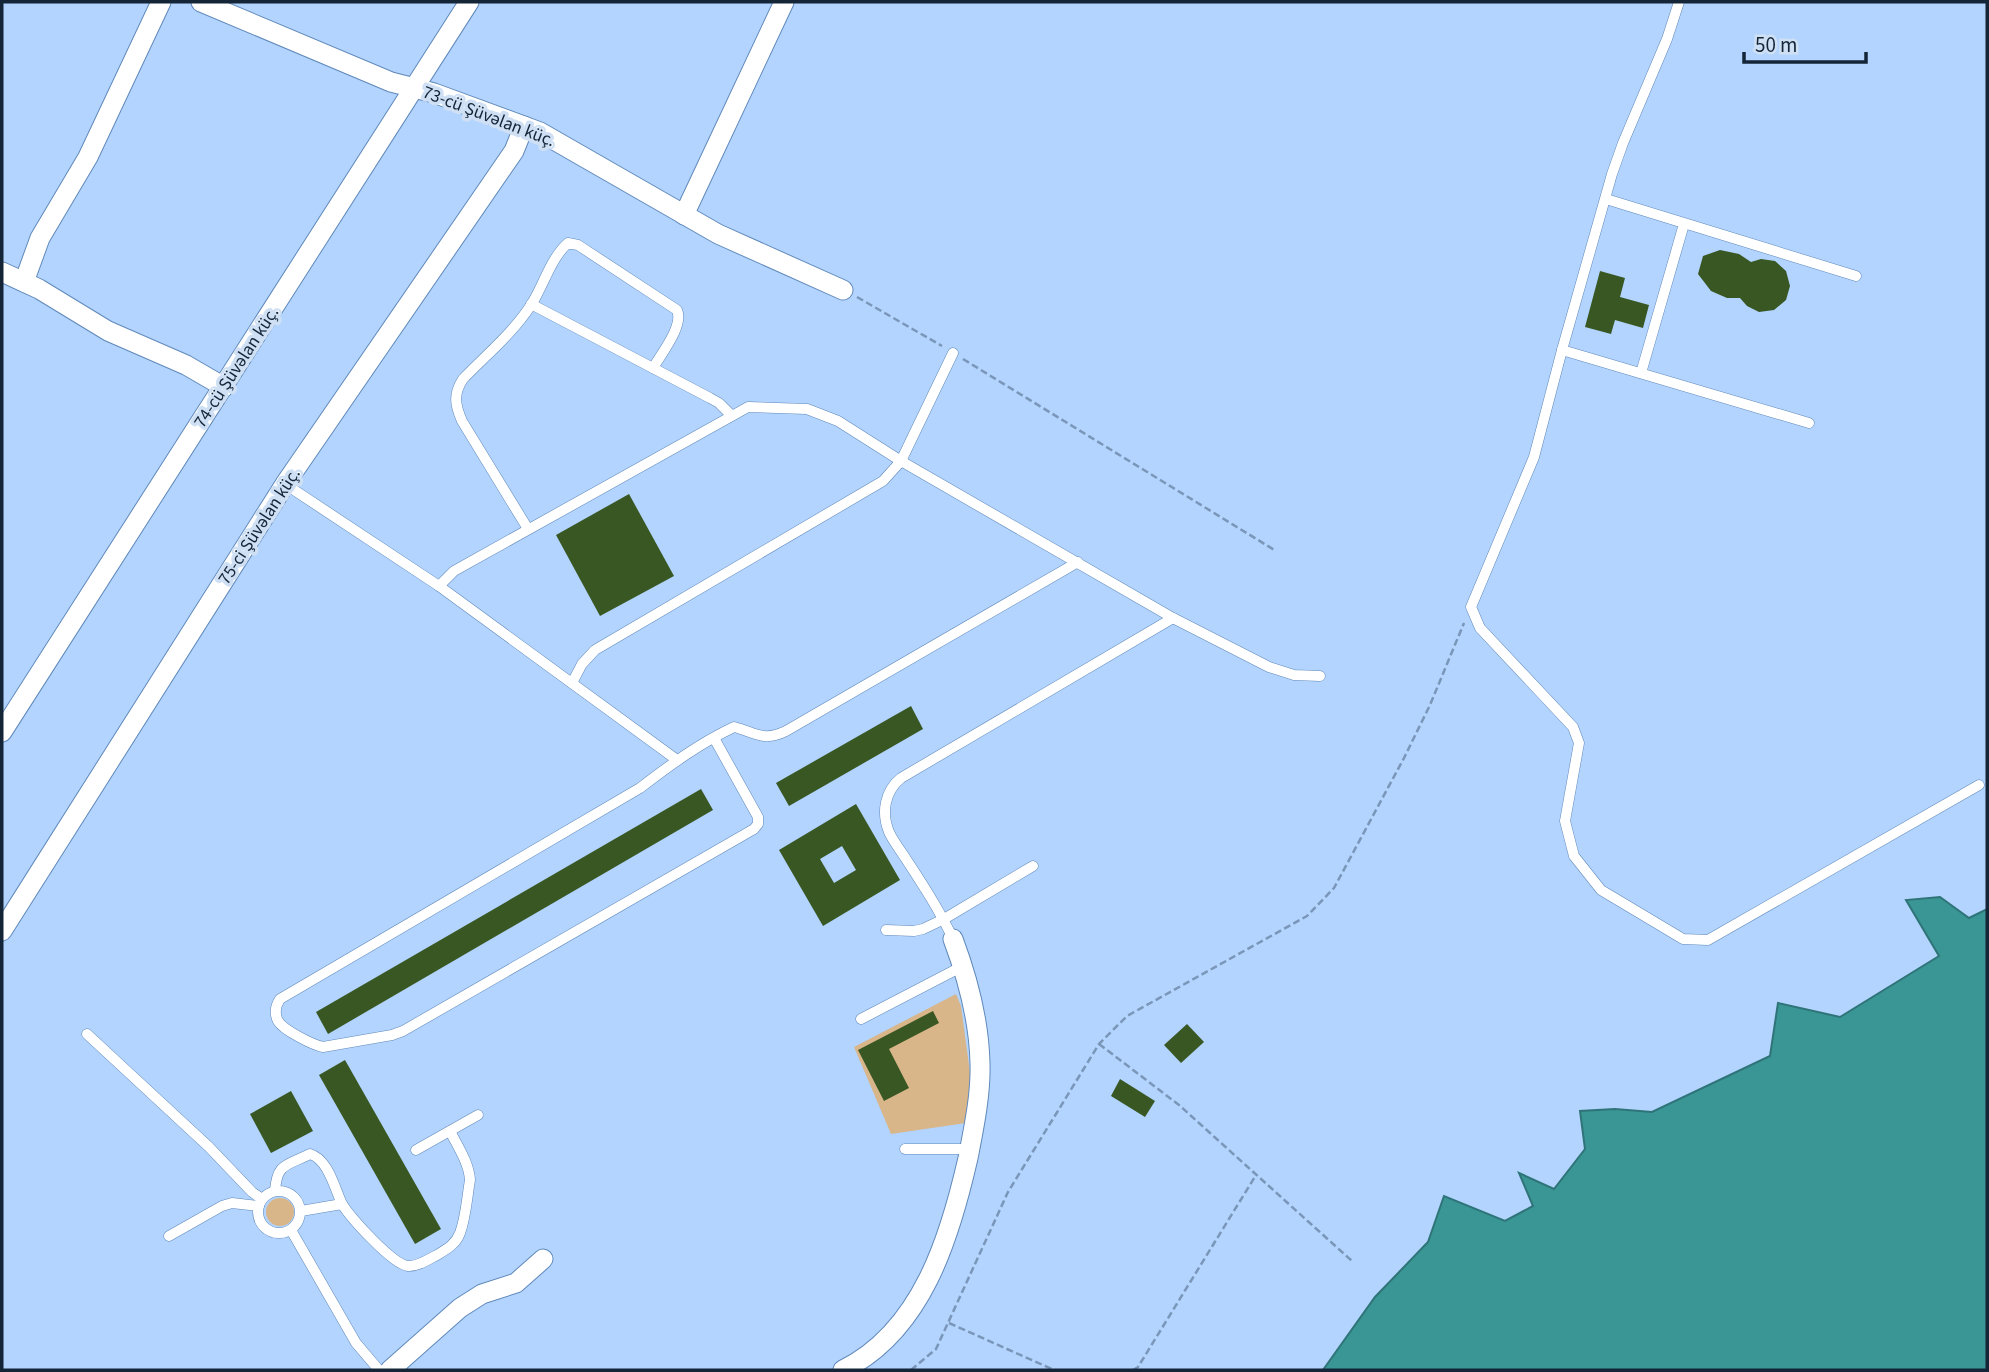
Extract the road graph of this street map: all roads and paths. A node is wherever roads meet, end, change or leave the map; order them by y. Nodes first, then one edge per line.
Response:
1 (161, 2) edge
2 (201, 2) edge
3 (470, 2) edge
4 (784, 2) edge
5 (1679, 2) edge
6 (415, 88) junction
7 (524, 126) junction
8 (1606, 199) junction
9 (684, 215) junction
10 (1684, 224) junction
11 (2, 272) edge
12 (1856, 276) dead end
13 (24, 282) junction
14 (843, 289) joint
15 (531, 304) junction
16 (1562, 350) junction
17 (953, 353) junction
18 (653, 368) junction
19 (1642, 373) junction
20 (224, 387) junction
21 (731, 415) junction
22 (1810, 423) dead end
23 (901, 461) junction
24 (285, 484) junction
25 (528, 529) junction
26 (1276, 551) dead end
27 (1078, 562) junction
28 (439, 586) junction
29 (1471, 607) junction
30 (1174, 618) junction
31 (1320, 676) dead end
32 (572, 684) junction
33 (2, 732) edge
34 (714, 738) junction
35 (677, 760) junction
36 (1979, 785) dead end
37 (1033, 866) dead end
38 (2, 893) edge
39 (20, 902) junction
40 (944, 919) junction
41 (886, 930) dead end
42 (2, 931) edge
43 (953, 939) joint
44 (963, 966) junction
45 (861, 1019) dead end
46 (87, 1034) dead end
47 (1099, 1044) junction
48 (478, 1115) dead end
49 (450, 1131) junction
50 (905, 1149) dead end
51 (970, 1149) junction
52 (416, 1150) dead end
53 (1256, 1174) junction
54 (275, 1191) junction
55 (261, 1203) junction
56 (342, 1204) junction
57 (301, 1211) junction
58 (291, 1230) junction
59 (169, 1236) dead end
60 (543, 1259) dead end
61 (1352, 1261) dead end
62 (949, 1323) junction
63 (379, 1370) edge
64 (390, 1370) edge
65 (843, 1370) edge
66 (911, 1370) edge
67 (1054, 1370) edge
68 (1133, 1370) edge

1 - 13 street
2 - 6 street, 73-cü Şüvəlan küç.
3 - 6 street, 74-cü Şüvəlan küç.
4 - 9 street
5 - 8 lane
6 - 7 street, 73-cü Şüvəlan küç.
6 - 20 street, 74-cü Şüvəlan küç.
7 - 9 street, 73-cü Şüvəlan küç.
7 - 24 street, 75-ci Şüvəlan küç.
8 - 10 lane
8 - 16 lane
9 - 14 street, 73-cü Şüvəlan küç.
10 - 12 lane
10 - 19 lane
11 - 13 street
13 - 20 street
14 - 17 path
15 - 18 lane
15 - 18 lane
15 - 25 lane
16 - 19 lane
16 - 29 lane
17 - 23 lane
17 - 26 path
18 - 21 lane
19 - 22 lane
20 - 33 street, 74-cü Şüvəlan küç.
21 - 23 lane
21 - 25 lane
23 - 27 lane
23 - 32 lane
24 - 28 lane
24 - 39 street, 75-ci Şüvəlan küç.
25 - 28 lane
27 - 30 lane
27 - 34 lane
28 - 32 lane
29 - 36 lane
29 - 47 path
30 - 31 lane
30 - 40 lane
32 - 35 lane
34 - 35 lane
34 - 35 lane
37 - 40 lane
38 - 39 street
39 - 42 street, 75-ci Şüvəlan küç.
40 - 41 lane
40 - 43 lane
43 - 44 street
44 - 45 lane
44 - 51 street
46 - 55 lane
47 - 53 path
47 - 62 path
48 - 49 lane
49 - 52 lane
49 - 56 lane
50 - 51 lane
51 - 65 street
53 - 61 path
53 - 68 path
54 - 55 lane
54 - 56 lane
54 - 57 lane
55 - 58 lane
55 - 59 lane
56 - 57 lane
57 - 58 lane
58 - 63 lane
60 - 64 street
62 - 66 path
62 - 67 path

